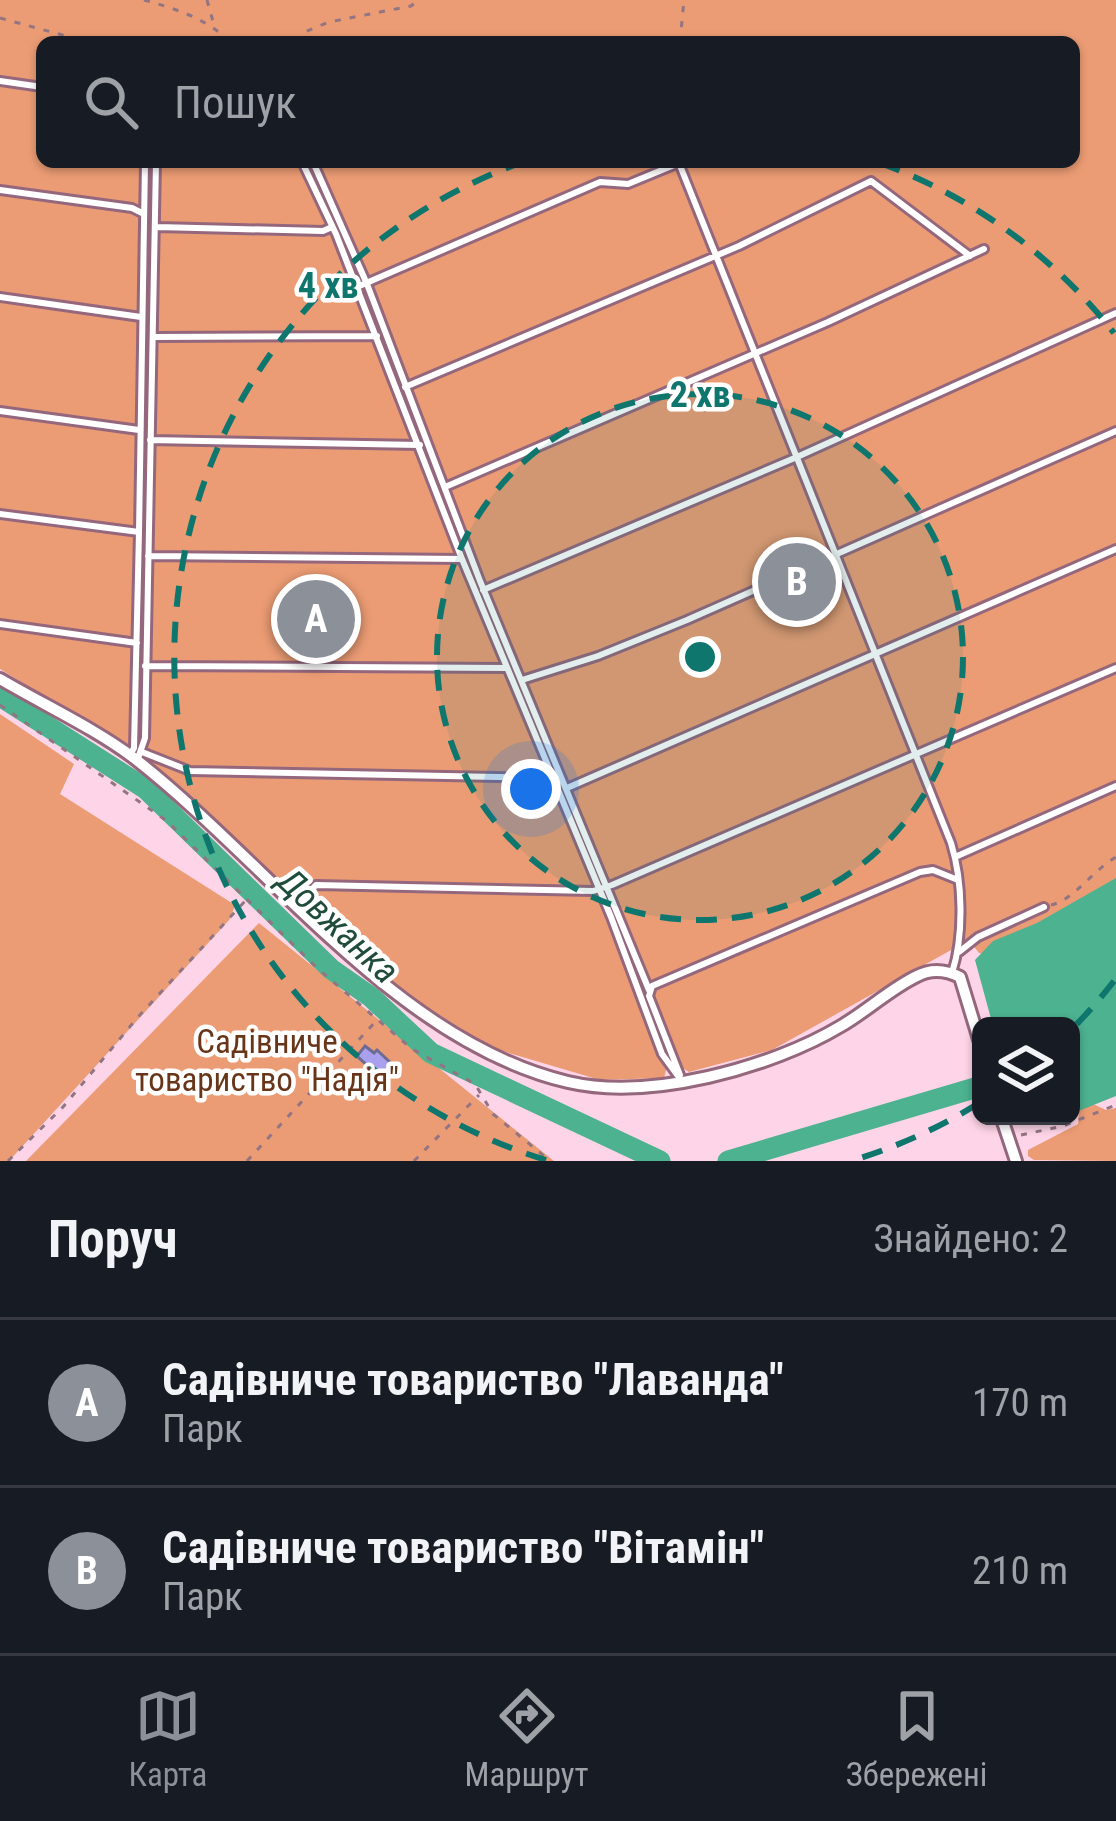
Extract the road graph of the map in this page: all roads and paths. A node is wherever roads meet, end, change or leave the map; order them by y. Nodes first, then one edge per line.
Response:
1 (144, 0) edge
2 (207, 0) edge
3 (418, 0) edge
4 (684, 0) edge
5 (0, 18) edge
6 (215, 27) junction
7 (66, 36) edge
8 (224, 36) edge
9 (301, 36) edge
10 (681, 36) edge
11 (0, 81) edge
12 (36, 85) edge
13 (145, 168) edge
14 (156, 168) edge
15 (305, 168) edge
16 (316, 168) edge
17 (667, 168) edge
18 (681, 168) edge
19 (0, 190) edge
20 (144, 214) junction
21 (157, 226) junction
22 (333, 227) junction
23 (983, 249) dead end
24 (716, 254) junction
25 (970, 256) junction
26 (367, 284) junction
27 (358, 287) junction
28 (0, 297) edge
29 (1116, 313) edge
30 (141, 316) junction
31 (154, 337) junction
32 (376, 337) junction
33 (755, 353) junction
34 (406, 386) junction
35 (399, 394) junction
36 (0, 411) edge
37 (140, 430) junction
38 (1116, 430) edge
39 (150, 440) junction
40 (420, 445) junction
41 (798, 456) junction
42 (445, 487) junction
43 (0, 514) edge
44 (139, 532) junction
45 (1116, 549) edge
46 (837, 555) junction
47 (147, 556) junction
48 (462, 559) junction
49 (483, 590) junction
50 (0, 623) edge
51 (137, 644) junction
52 (878, 656) junction
53 (145, 666) junction
54 (507, 668) junction
55 (1116, 668) edge
56 (0, 680) edge
57 (522, 680) junction
58 (0, 705) edge
59 (136, 756) junction
60 (917, 757) junction
61 (552, 778) junction
62 (1116, 786) edge
63 (567, 788) junction
64 (955, 857) junction
65 (1116, 857) edge
66 (958, 880) junction
67 (602, 887) junction
68 (247, 898) junction
69 (298, 904) junction
70 (1044, 907) joint
71 (958, 952) junction
72 (952, 973) junction
73 (649, 990) junction
74 (972, 1017) edge
75 (378, 1019) junction
76 (681, 1080) junction
77 (479, 1095) junction
78 (1116, 1105) edge
79 (1004, 1125) edge
80 (1008, 1138) junction
81 (8, 1161) edge
82 (247, 1161) edge
83 (414, 1161) edge
84 (550, 1161) edge
85 (1016, 1161) edge

1 - 6 path
2 - 6 path
3 - 9 path
4 - 10 path
5 - 7 path
6 - 8 path
11 - 12 lane
13 - 20 lane
14 - 21 lane
15 - 22 lane
16 - 26 lane
17 - 26 lane
18 - 24 lane
19 - 20 lane
20 - 30 lane
21 - 22 lane
21 - 31 lane
22 - 27 lane
23 - 25 lane
24 - 25 lane
24 - 33 lane
24 - 34 lane
25 - 33 lane
26 - 27 lane
26 - 34 lane
27 - 32 lane
28 - 30 lane
29 - 41 lane
30 - 37 lane
31 - 32 lane
31 - 39 lane
32 - 35 lane
33 - 41 lane
33 - 42 lane
34 - 35 lane
34 - 42 lane
35 - 40 lane
36 - 37 lane
37 - 44 lane
38 - 46 lane
39 - 40 lane
39 - 47 lane
40 - 48 lane
41 - 46 lane
41 - 49 lane
42 - 49 lane
43 - 44 lane
44 - 51 lane
45 - 52 lane
46 - 52 lane
46 - 57 lane
47 - 48 lane
47 - 53 lane
48 - 54 lane
49 - 57 lane
50 - 51 lane
51 - 59 lane
52 - 60 lane
52 - 63 lane
53 - 54 lane
53 - 59 lane
54 - 61 lane
55 - 60 lane
56 - 59 street
57 - 63 lane
58 - 68 path
59 - 61 lane
59 - 69 street
60 - 64 lane
60 - 67 lane
61 - 67 lane
62 - 64 lane
63 - 67 lane
64 - 66 lane
65 - 70 path
66 - 71 lane
66 - 73 lane
67 - 69 lane
67 - 73 lane
67 - 76 lane
68 - 75 path
68 - 81 path
69 - 76 street
70 - 71 lane
71 - 72 lane
72 - 74 street
72 - 76 street
73 - 76 lane
75 - 77 path
75 - 82 path
77 - 83 path
77 - 84 path
78 - 80 path
79 - 80 street
80 - 85 street

